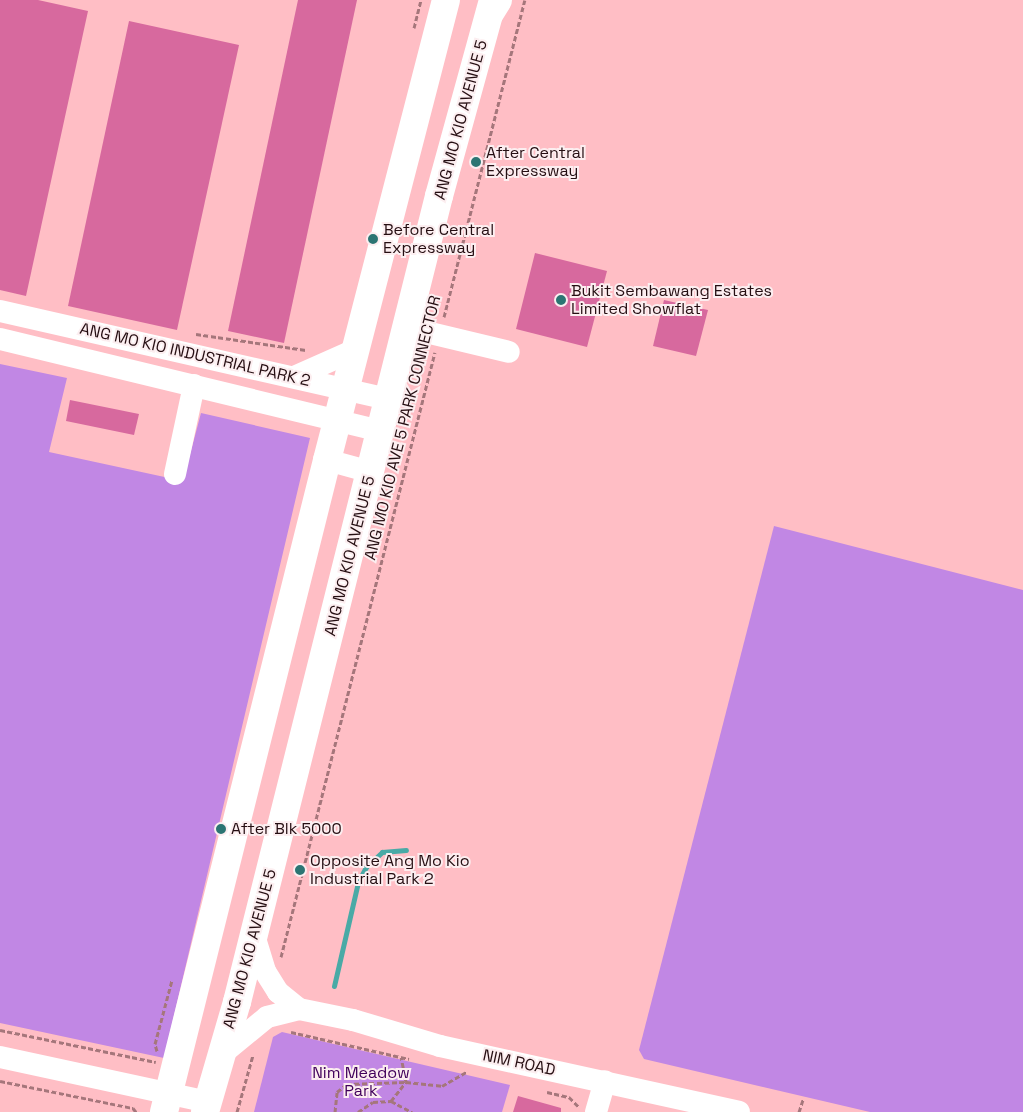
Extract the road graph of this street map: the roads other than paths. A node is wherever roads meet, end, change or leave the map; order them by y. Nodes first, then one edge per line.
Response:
1 (446, 0) edge
2 (494, 4) edge
3 (0, 311) edge
4 (433, 333) road end
5 (0, 339) edge
6 (357, 349) junction
7 (510, 352) dead end
8 (294, 377) junction
9 (194, 385) junction
10 (345, 389) junction
11 (390, 400) junction
12 (337, 422) junction
13 (381, 431) junction
14 (327, 460) junction
15 (371, 472) junction
16 (175, 474) dead end
17 (254, 935) junction
18 (299, 1009) junction
19 (222, 1054) junction
20 (0, 1057) edge
21 (605, 1081) junction
22 (166, 1102) edge
23 (207, 1107) edge
24 (596, 1112) edge
25 (739, 1112) edge

1 - 6 main road
2 - 11 main road, ANG MO KIO AVENUE 5
3 - 8 street, ANG MO KIO INDUSTRIAL PARK 2
4 - 7 street
5 - 9 street, ANG MO KIO INDUSTRIAL PARK 2
6 - 8 street
6 - 10 main road
8 - 10 street, ANG MO KIO INDUSTRIAL PARK 2
9 - 12 street, ANG MO KIO INDUSTRIAL PARK 2
9 - 16 street
10 - 11 street, ANG MO KIO INDUSTRIAL PARK 2
10 - 12 main road
11 - 13 main road, ANG MO KIO AVENUE 5
12 - 13 street, ANG MO KIO INDUSTRIAL PARK 2
12 - 14 main road
13 - 15 main road, ANG MO KIO AVENUE 5
14 - 15 street
14 - 22 main road
15 - 17 main road, ANG MO KIO AVENUE 5
17 - 18 street
17 - 19 main road, ANG MO KIO AVENUE 5
18 - 19 street
18 - 21 street, NIM ROAD
19 - 23 main road, ANG MO KIO AVENUE 5
20 - 22 street
21 - 24 street
21 - 25 street, NIM ROAD
22 - 23 street

